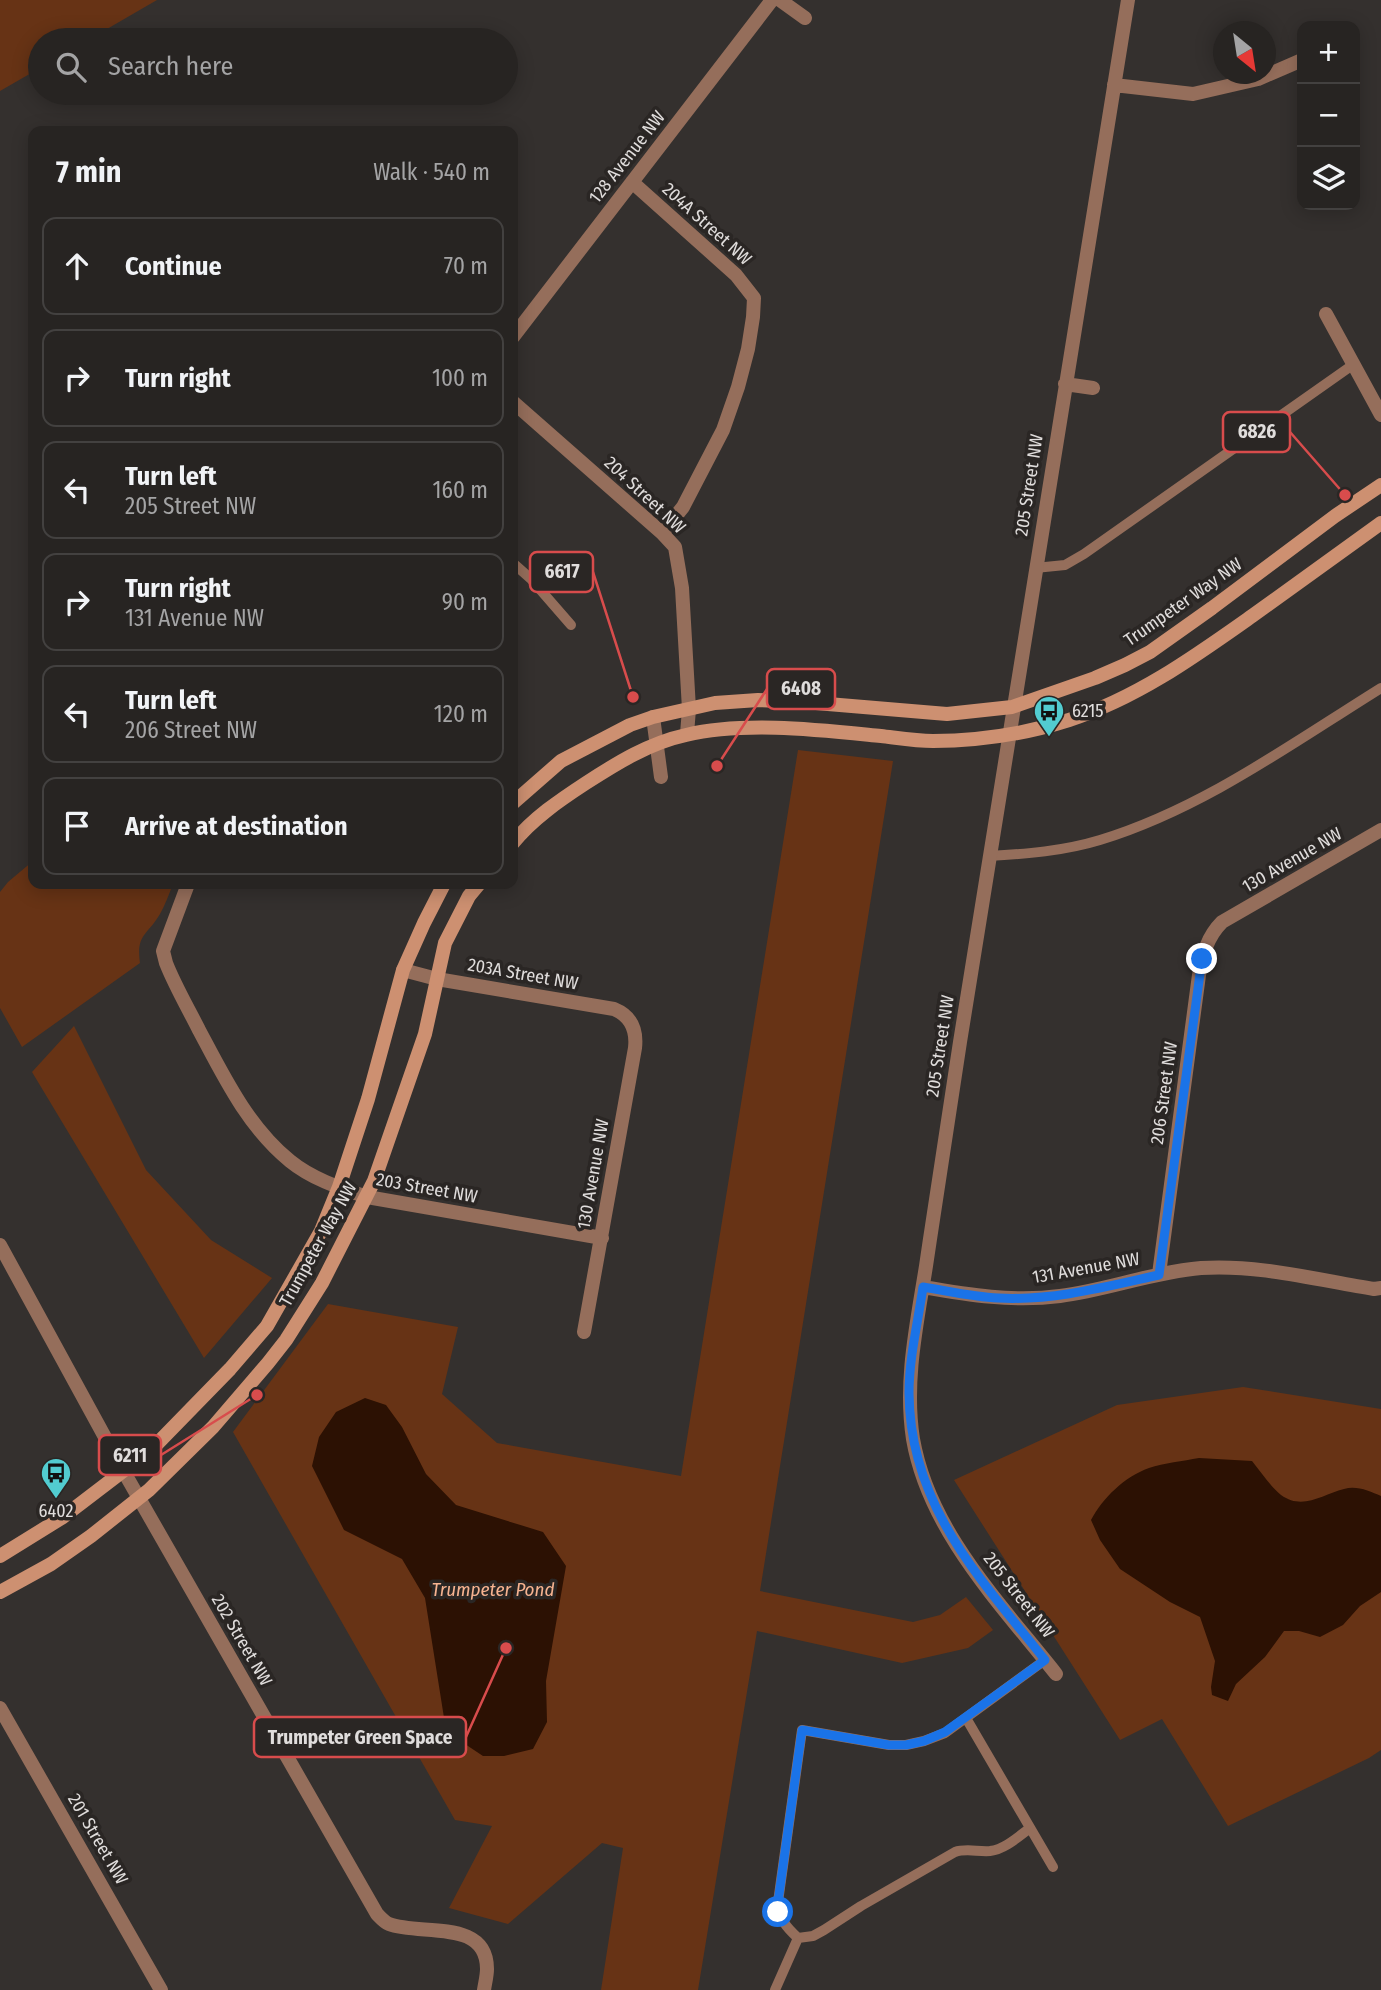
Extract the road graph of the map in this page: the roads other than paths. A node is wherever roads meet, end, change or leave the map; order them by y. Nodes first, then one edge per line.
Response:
1 (772, 0) edge
2 (780, 0) edge
3 (1128, 0) edge
4 (806, 18) dead end
5 (1297, 62) edge
6 (1114, 85) junction
7 (632, 182) junction
8 (1326, 314) dead end
9 (518, 330) edge
10 (1353, 364) junction
11 (1065, 384) junction
12 (1093, 388) dead end
13 (518, 406) edge
14 (1381, 415) edge
15 (1381, 485) edge
16 (1381, 523) edge
17 (662, 533) junction
18 (518, 567) edge
19 (1035, 568) junction
20 (571, 625) dead end
21 (1381, 688) edge
22 (1013, 707) junction
23 (689, 709) junction
24 (653, 717) junction
25 (687, 734) junction
26 (1007, 736) junction
27 (655, 744) junction
28 (661, 777) dead end
29 (518, 799) edge
30 (1381, 831) edge
31 (518, 836) edge
32 (989, 856) junction
33 (186, 889) edge
34 (441, 889) edge
35 (475, 889) edge
36 (1222, 922) joint
37 (402, 970) junction
38 (437, 979) junction
39 (631, 1023) joint
40 (339, 1187) junction
41 (367, 1197) junction
42 (602, 1238) junction
43 (0, 1245) edge
44 (1159, 1275) junction
45 (923, 1287) junction
46 (1381, 1288) edge
47 (584, 1332) dead end
48 (124, 1472) junction
49 (139, 1499) junction
50 (0, 1556) edge
51 (0, 1592) edge
52 (1045, 1660) junction
53 (1056, 1674) dead end
54 (0, 1708) edge
55 (966, 1718) junction
56 (1030, 1828) junction
57 (1053, 1867) dead end
58 (798, 1938) junction
59 (161, 1990) edge
60 (484, 1990) edge
61 (775, 1990) edge

1 - 7 street, 128 Avenue NW
2 - 4 street
3 - 6 street, 205 Street NW
5 - 6 street
6 - 11 street, 205 Street NW
7 - 9 street, 128 Avenue NW
7 - 17 street, 204A Street NW
8 - 10 street
10 - 14 street
10 - 19 lane
11 - 12 street
11 - 19 street, 205 Street NW
13 - 17 street, 204 Street NW
15 - 22 street, Trumpeter Way NW
16 - 26 street
17 - 23 street, 204 Street NW
18 - 20 lane
19 - 22 street, 205 Street NW
21 - 32 lane
22 - 23 street, Trumpeter Way NW
22 - 26 street, 205 Street NW
23 - 24 street, Trumpeter Way NW
23 - 25 street, 204 Street NW
24 - 27 street
24 - 29 street, Trumpeter Way NW
25 - 26 street
25 - 27 street
26 - 32 street, 205 Street NW
27 - 28 street
27 - 31 street
30 - 36 street, 130 Avenue NW
32 - 45 street, 205 Street NW
33 - 40 street, 203 Street NW
34 - 37 street, Trumpeter Way NW
35 - 38 street, Trumpeter Way NW
36 - 44 street, 206 Street NW
37 - 38 street, 203A Street NW
37 - 40 street, Trumpeter Way NW
38 - 39 street, 203A Street NW
38 - 41 street, Trumpeter Way NW
39 - 42 street, 130 Avenue NW
40 - 41 street, 203 Street NW
40 - 48 street, Trumpeter Way NW
41 - 42 street, 203 Street NW
41 - 49 street, Trumpeter Way NW
42 - 47 street, 130 Avenue NW
43 - 48 street, 202 Street NW
44 - 45 street, 131 Avenue NW
44 - 46 street, 131 Avenue NW
45 - 52 street, 205 Street NW
48 - 49 street, 202 Street NW
48 - 50 street, Trumpeter Way NW
49 - 51 street, Trumpeter Way NW
49 - 60 street, 202 Street NW
52 - 53 street, 205 Street NW
52 - 55 lane
54 - 59 street, 201 Street NW
55 - 56 lane
55 - 58 lane
56 - 57 lane
56 - 58 lane
58 - 61 lane

